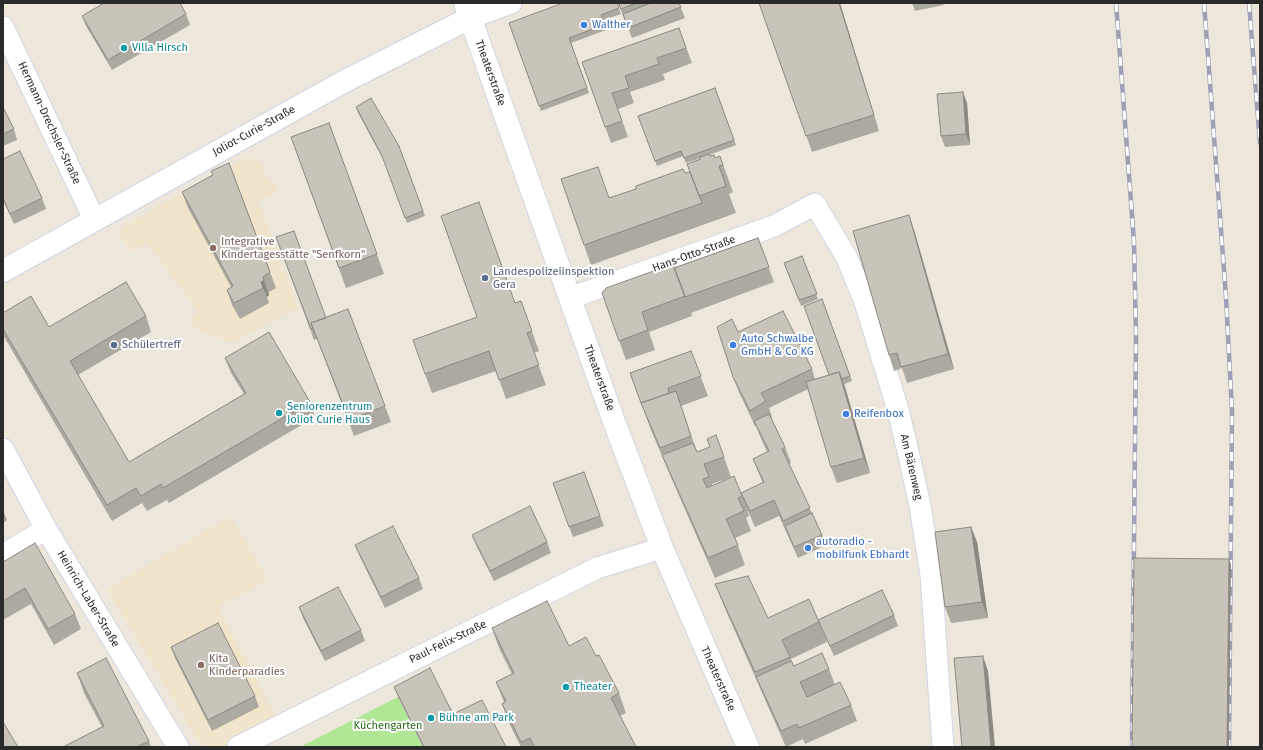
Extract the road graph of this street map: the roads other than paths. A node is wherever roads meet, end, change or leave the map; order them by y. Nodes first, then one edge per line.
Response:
1 (511, 3) edge
2 (468, 11) edge
3 (3, 27) edge
4 (815, 204) joint
5 (94, 219) junction
6 (3, 271) edge
7 (570, 298) junction
8 (3, 449) edge
9 (46, 529) junction
10 (662, 548) junction
11 (3, 555) edge
12 (178, 747) edge
13 (238, 747) edge
14 (748, 747) edge
15 (943, 747) edge

1 - 2 street, Joliot-Curie-Straße
2 - 5 main road, Joliot-Curie-Straße
2 - 7 main road, Theaterstraße
3 - 5 street, Hermann-Drechsler-Straße
4 - 7 street, Hans-Otto-Straße
4 - 15 street, Am Bärenweg
5 - 6 main road, Joliot-Curie-Straße
7 - 10 main road, Theaterstraße
8 - 9 street, Heinrich-Laber-Straße
9 - 11 street
9 - 12 street, Heinrich-Laber-Straße
10 - 13 street, Paul-Felix-Straße
10 - 14 main road, Theaterstraße

